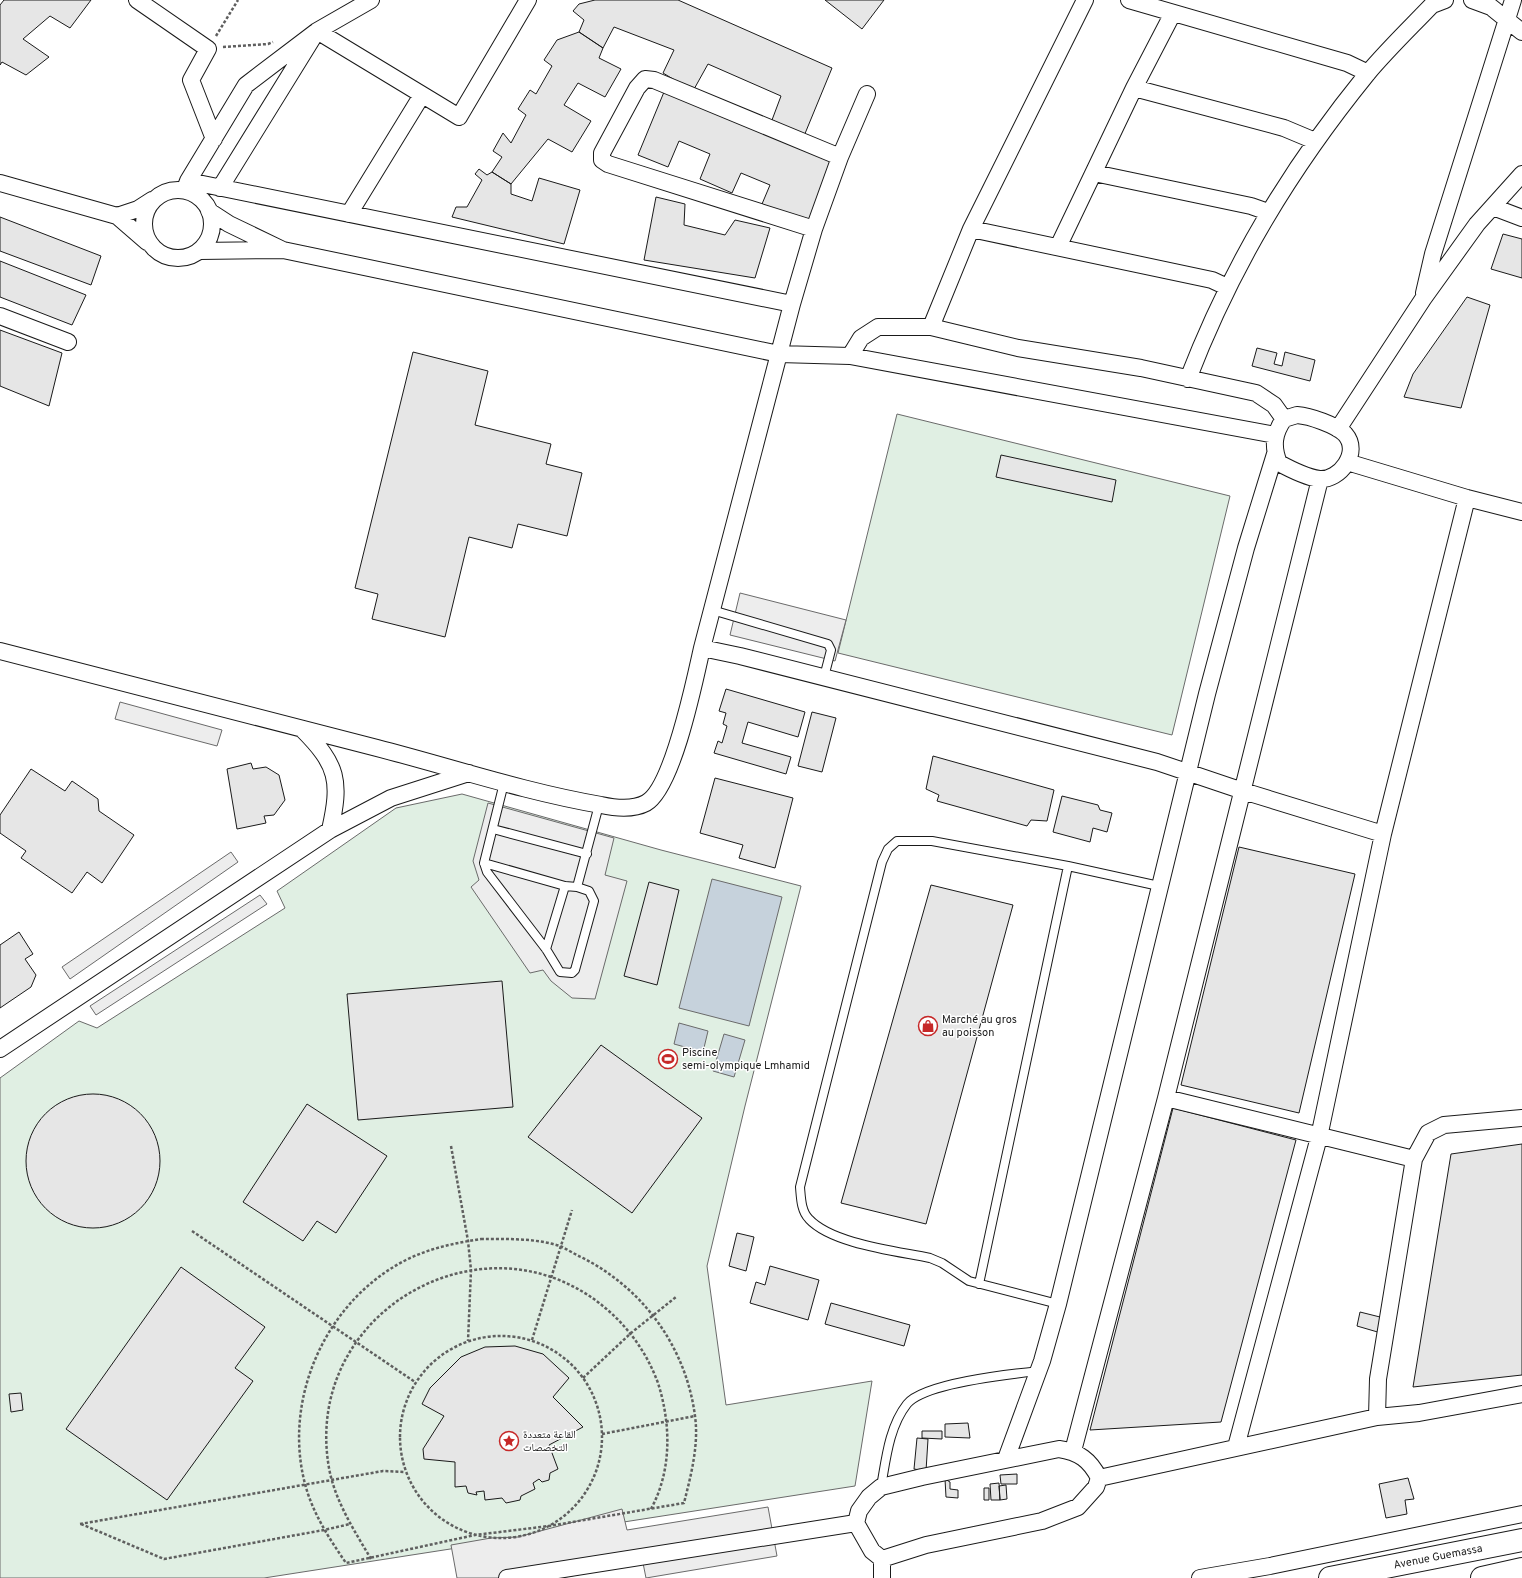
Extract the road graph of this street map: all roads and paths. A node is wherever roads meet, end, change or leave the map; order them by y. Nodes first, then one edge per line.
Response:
1 (137, 0) edge
2 (238, 0) edge
3 (371, 0) edge
4 (528, 0) edge
5 (1085, 0) edge
6 (1129, 0) edge
7 (1472, 0) edge
8 (1513, 0) edge
9 (1434, 2) edge
10 (1173, 13) junction
11 (1507, 19) junction
12 (317, 30) junction
13 (1522, 32) edge
14 (275, 40) dead end
15 (208, 49) junction
16 (1368, 73) junction
17 (1134, 88) junction
18 (867, 94) dead end
19 (422, 95) junction
20 (214, 138) junction
21 (1315, 141) junction
22 (840, 158) junction
23 (1094, 173) junction
24 (1522, 174) edge
25 (0, 183) edge
26 (186, 186) junction
27 (220, 188) junction
28 (154, 199) junction
29 (1493, 207) junction
30 (209, 211) junction
31 (1268, 212) junction
32 (349, 214) junction
33 (117, 216) junction
34 (1522, 218) edge
35 (814, 229) junction
36 (971, 229) junction
37 (150, 245) junction
38 (1058, 247) junction
39 (283, 250) junction
40 (199, 251) junction
41 (1228, 287) junction
42 (1423, 299) junction
43 (792, 304) junction
44 (0, 316) edge
45 (930, 327) junction
46 (68, 342) dead end
47 (779, 354) junction
48 (850, 356) junction
49 (1188, 379) junction
50 (1284, 419) junction
51 (1338, 429) junction
52 (1275, 435) junction
53 (1275, 454) junction
54 (1347, 462) junction
55 (1320, 479) junction
56 (1467, 498) junction
57 (1522, 512) edge
58 (712, 610) junction
59 (702, 648) junction
60 (0, 651) edge
61 (824, 677) junction
62 (302, 729) junction
63 (470, 773) junction
64 (1189, 773) junction
65 (504, 783) junction
66 (1242, 791) junction
67 (599, 805) junction
68 (493, 829) junction
69 (330, 830) junction
70 (1383, 834) junction
71 (587, 854) junction
72 (484, 863) junction
73 (1068, 866) junction
74 (565, 886) junction
75 (1159, 886) junction
76 (577, 887) junction
77 (546, 949) junction
78 (0, 1049) edge
79 (1166, 1098) junction
80 (1522, 1118) edge
81 (1319, 1136) junction
82 (451, 1146) dead end
83 (1414, 1159) junction
84 (572, 1210) dead end
85 (192, 1231) dead end
86 (468, 1241) junction
87 (560, 1246) junction
88 (471, 1270) junction
89 (551, 1276) junction
90 (979, 1284) junction
91 (676, 1297) dead end
92 (1058, 1304) junction
93 (653, 1316) junction
94 (333, 1326) junction
95 (631, 1333) junction
96 (532, 1340) junction
97 (468, 1341) junction
98 (355, 1342) junction
99 (1039, 1371) junction
100 (583, 1378) junction
101 (415, 1382) junction
102 (1522, 1394) edge
103 (695, 1416) junction
104 (1377, 1417) junction
105 (666, 1422) junction
106 (602, 1434) junction
107 (1236, 1447) junction
108 (1073, 1451) junction
109 (1006, 1459) junction
110 (405, 1472) junction
111 (1099, 1478) junction
112 (332, 1480) junction
113 (306, 1484) junction
114 (882, 1487) junction
115 (651, 1509) junction
116 (1522, 1514) edge
117 (350, 1524) junction
118 (856, 1524) junction
119 (549, 1526) junction
120 (324, 1530) junction
121 (475, 1535) junction
122 (1522, 1540) edge
123 (371, 1559) junction
124 (882, 1559) junction
125 (1522, 1569) edge
126 (508, 1578) edge
127 (882, 1578) edge
128 (1200, 1578) edge
129 (1330, 1578) edge
130 (1482, 1578) edge

1 - 15 street
2 - 15 path
3 - 12 street
4 - 19 street
5 - 36 street
6 - 10 street
7 - 11 street
8 - 11 street
9 - 16 street
10 - 16 street
10 - 17 street
11 - 13 street
11 - 42 street
12 - 19 street
12 - 20 street
12 - 27 street
14 - 15 path
15 - 20 street
16 - 21 street
17 - 21 street
17 - 23 street
18 - 22 street
19 - 32 street
20 - 26 street
21 - 31 street
22 - 35 street
22 - 35 street
23 - 31 street
23 - 38 street
24 - 29 street
25 - 33 street
26 - 27 street
26 - 28 street
26 - 30 street
27 - 32 street
28 - 33 street
28 - 37 street
29 - 34 street
29 - 42 street
30 - 39 street
30 - 40 street
31 - 41 street
32 - 43 street
33 - 37 street
35 - 43 street
36 - 38 street
36 - 45 street
37 - 40 street
38 - 41 street
39 - 40 street
39 - 47 street
41 - 49 street
42 - 51 street
43 - 47 street
44 - 46 street
45 - 48 street
45 - 49 street
47 - 48 street
47 - 58 street
48 - 52 street
49 - 50 street
50 - 51 street
50 - 52 street
51 - 54 street
52 - 53 street
53 - 55 street
53 - 64 street
54 - 55 street
54 - 56 street
55 - 66 street
56 - 57 street
56 - 70 street
58 - 59 street
58 - 61 lane
59 - 61 street
59 - 67 street
60 - 62 street
61 - 64 street
62 - 63 street
62 - 69 street
63 - 65 street
63 - 69 street
64 - 66 street
64 - 75 street
65 - 67 street
65 - 68 lane
66 - 70 street
66 - 79 street
67 - 71 lane
68 - 71 lane
68 - 72 lane
69 - 78 street
70 - 81 street
71 - 76 lane
72 - 74 lane
72 - 77 lane
73 - 75 lane
73 - 90 lane
73 - 90 lane
74 - 76 lane
74 - 77 lane
75 - 92 street
76 - 77 lane
79 - 81 street
79 - 108 street
80 - 83 street
81 - 83 street
81 - 107 street
82 - 86 path
83 - 104 street
84 - 87 path
85 - 94 path
86 - 87 path
86 - 88 path
86 - 94 path
87 - 89 path
87 - 93 path
88 - 89 path
88 - 97 path
88 - 98 path
89 - 95 path
89 - 96 path
90 - 92 lane
91 - 93 path
92 - 99 street
93 - 95 path
93 - 103 path
94 - 98 path
94 - 113 path
95 - 100 path
95 - 105 path
96 - 97 path
96 - 100 path
97 - 101 path
98 - 101 path
98 - 112 path
99 - 109 street
99 - 114 lane
100 - 106 path
101 - 110 path
102 - 104 street
103 - 105 path
103 - 115 path
104 - 107 street
105 - 106 path
105 - 115 path
106 - 119 path
107 - 111 street
108 - 109 street
108 - 111 street
109 - 114 street
110 - 112 path
110 - 121 path
111 - 124 street
112 - 113 path
112 - 117 path
113 - 120 path
113 - 120 path
114 - 118 street
115 - 119 path
116 - 128 street
117 - 120 path
117 - 123 path
118 - 124 street
118 - 126 street
119 - 121 path
119 - 121 path
120 - 123 path
121 - 123 path
122 - 129 main road, Avenue Guemassa
124 - 127 street
125 - 130 main road

